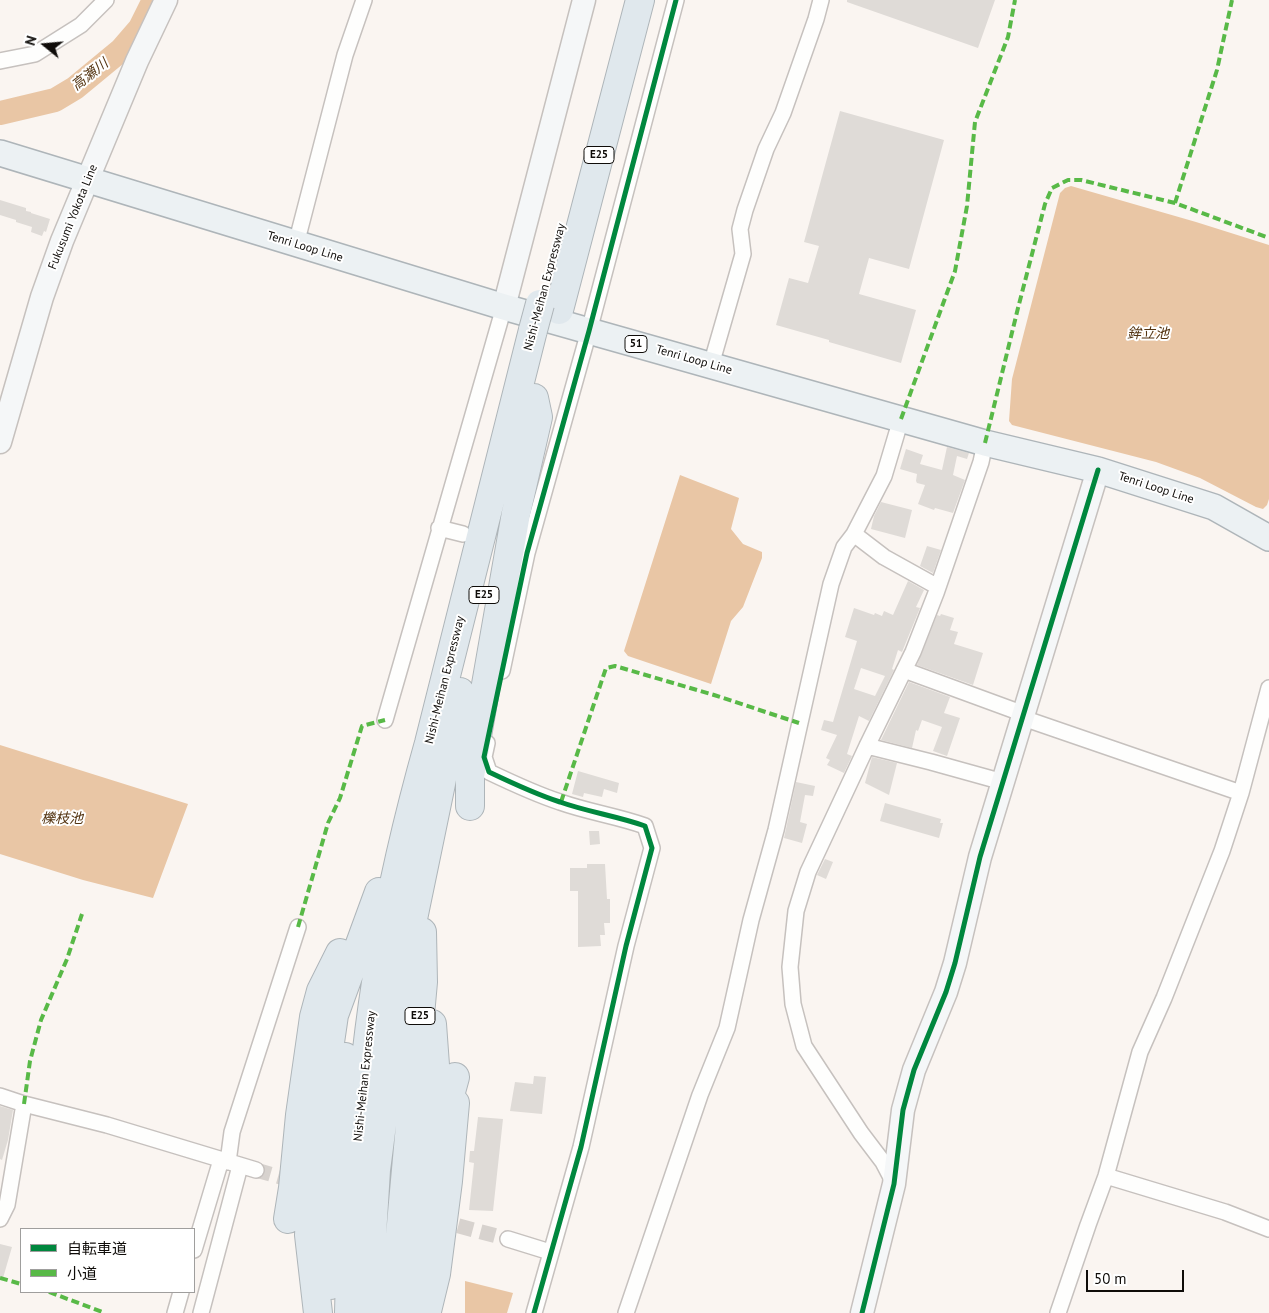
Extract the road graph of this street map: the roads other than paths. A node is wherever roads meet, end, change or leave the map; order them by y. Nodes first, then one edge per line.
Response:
1 (106, 0) edge
2 (166, 0) edge
3 (364, 0) edge
4 (584, 0) edge
5 (621, 0) edge
6 (640, 0) edge
7 (676, 0) edge
8 (821, 0) edge
9 (0, 61) edge
10 (0, 153) edge
11 (87, 180) junction
12 (296, 244) junction
13 (504, 307) junction
14 (546, 320) junction
15 (589, 331) junction
16 (711, 365) junction
17 (534, 398) junction
18 (901, 418) junction
19 (0, 442) edge
20 (986, 443) junction
21 (1098, 470) junction
22 (439, 528) junction
23 (463, 534) dead end
24 (854, 534) junction
25 (1269, 538) edge
26 (938, 586) junction
27 (904, 670) junction
28 (1269, 688) edge
29 (1023, 716) junction
30 (385, 720) dead end
31 (867, 746) junction
32 (1002, 782) junction
33 (1241, 793) junction
34 (470, 806) dead end
35 (410, 812) junction
36 (425, 858) junction
37 (298, 927) dead end
38 (422, 929) junction
39 (430, 989) junction
40 (0, 1096) edge
41 (24, 1104) junction
42 (230, 1163) junction
43 (256, 1170) tunnel mouth
44 (1106, 1176) junction
45 (894, 1184) junction
46 (0, 1219) edge
47 (288, 1219) dead end
48 (1269, 1229) edge
49 (508, 1239) tunnel mouth
50 (195, 1248) edge
51 (550, 1252) junction
52 (181, 1293) edge
53 (175, 1313) edge
54 (201, 1313) edge
55 (318, 1313) edge
56 (325, 1313) edge
57 (331, 1313) edge
58 (340, 1313) edge
59 (349, 1313) edge
60 (370, 1313) edge
61 (378, 1313) edge
62 (384, 1313) edge
63 (393, 1313) edge
64 (402, 1313) edge
65 (410, 1313) edge
66 (417, 1313) edge
67 (426, 1313) edge
68 (534, 1313) edge
69 (626, 1313) edge
70 (862, 1313) edge
71 (1058, 1313) edge

1 - 9 street
2 - 11 street, Fukusumi Yokota Line
3 - 12 street
4 - 13 street
5 - 14 highway, Nishi-Meihan Expressway / E25
6 - 14 highway, Nishi-Meihan Expressway / E25
7 - 15 street
8 - 16 street
10 - 11 main road, Tenri Loop Line / 51
11 - 12 main road, Tenri Loop Line / 51
11 - 19 street, Fukusumi Yokota Line
12 - 13 main road, Tenri Loop Line / 51
13 - 15 main road, Tenri Loop Line / 51
13 - 22 street
14 - 17 highway, Nishi-Meihan Expressway / E25
14 - 35 highway, Nishi-Meihan Expressway / E25
15 - 16 main road, Tenri Loop Line / 51
15 - 51 street
16 - 18 main road, Tenri Loop Line / 51
17 - 34 highway
17 - 36 highway, Nishi-Meihan Expressway / E25
18 - 20 main road, Tenri Loop Line / 51
18 - 24 street
20 - 21 main road, Tenri Loop Line / 51
20 - 26 street
21 - 25 main road, Tenri Loop Line / 51
21 - 29 street
22 - 23 street
22 - 30 street
24 - 26 street
24 - 69 street
26 - 27 street
27 - 29 street
27 - 31 street
28 - 33 street
29 - 32 street
29 - 33 street
31 - 32 street
31 - 45 street
32 - 45 street
33 - 44 street
35 - 47 highway
35 - 55 highway, E25
35 - 56 highway, E25
35 - 57 highway, E25
35 - 58 highway, E25
35 - 59 highway, Nishi-Meihan Expressway / E25
36 - 38 highway, E25
36 - 60 highway, Nishi-Meihan Expressway / E25
36 - 61 highway, E25
36 - 62 highway, E25
37 - 42 street
38 - 39 highway, E25
38 - 63 highway, E25
39 - 64 highway, E25
39 - 65 highway, E25
40 - 41 street
41 - 42 street
41 - 46 street
42 - 43 street
42 - 50 street
42 - 54 street
44 - 48 street
44 - 71 street
45 - 70 street
49 - 51 street
51 - 68 street
52 - 53 street
66 - 67 highway

